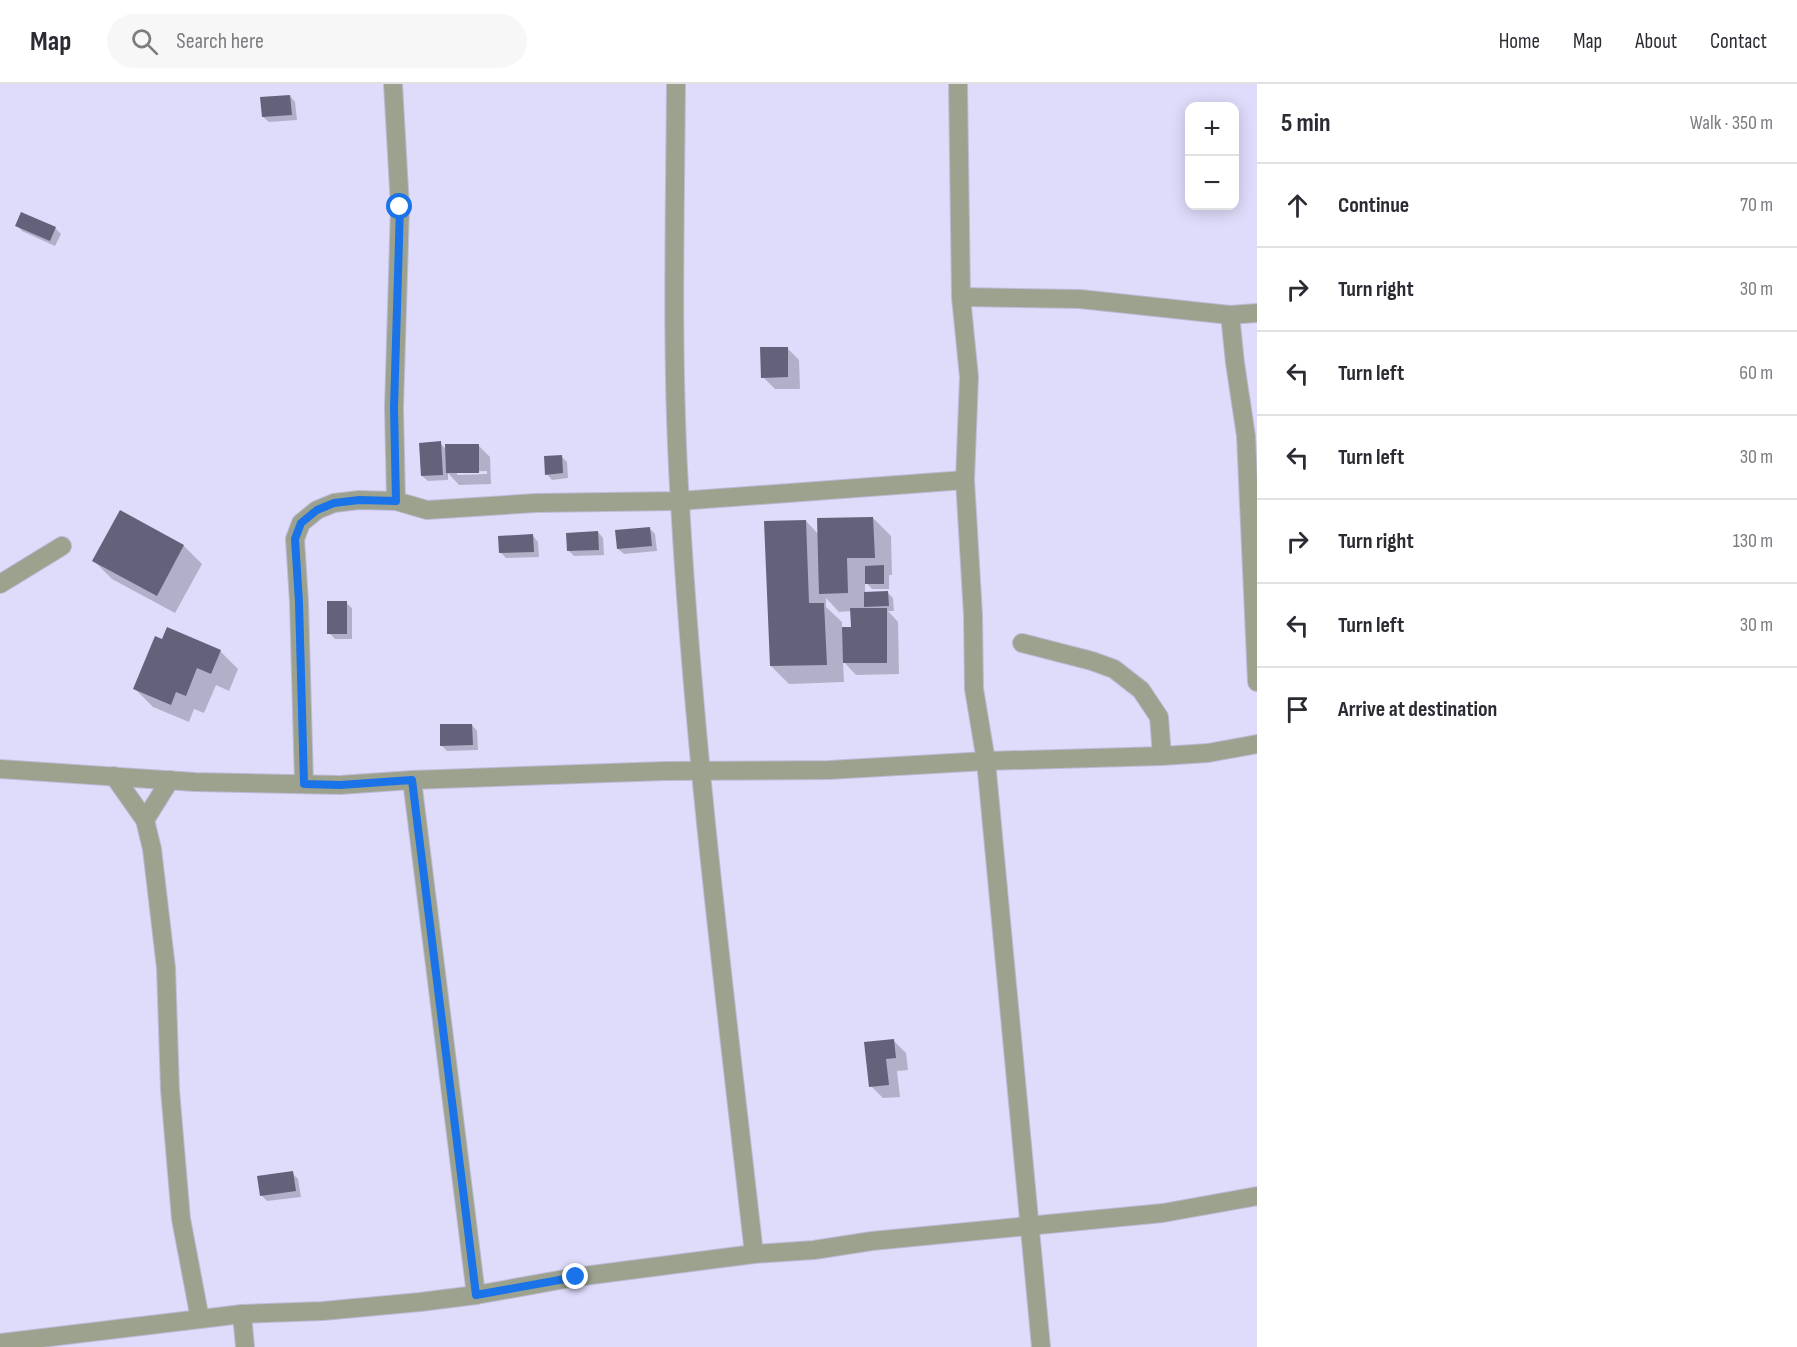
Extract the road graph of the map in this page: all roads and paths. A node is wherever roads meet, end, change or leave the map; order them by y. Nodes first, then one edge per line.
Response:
1 (393, 84) edge
2 (676, 84) edge
3 (958, 84) edge
4 (961, 297) junction
5 (1257, 313) edge
6 (1230, 315) junction
7 (965, 480) junction
8 (396, 501) junction
9 (680, 501) junction
10 (62, 546) dead end
11 (0, 584) edge
12 (1022, 643) dead end
13 (1257, 682) edge
14 (1257, 744) edge
15 (1162, 756) junction
16 (986, 761) junction
17 (0, 769) edge
18 (701, 770) junction
19 (114, 776) junction
20 (170, 780) junction
21 (412, 780) junction
22 (304, 784) junction
23 (145, 820) junction
24 (1257, 1196) edge
25 (1031, 1227) junction
26 (754, 1254) junction
27 (476, 1295) junction
28 (242, 1314) junction
29 (200, 1319) junction
30 (0, 1344) edge
31 (245, 1347) edge
32 (1041, 1347) edge

1 - 8 street
2 - 9 street
3 - 4 street
4 - 6 street
4 - 7 street
5 - 6 street
6 - 13 street
7 - 9 street
7 - 16 street
8 - 9 street
8 - 22 street
9 - 18 street
10 - 11 street
12 - 15 street
14 - 15 street
15 - 16 street
16 - 18 street
16 - 25 street
17 - 19 street
18 - 21 street
18 - 26 street
19 - 20 street
19 - 23 street
20 - 22 street
20 - 23 street
21 - 22 street
21 - 27 street
23 - 29 street
24 - 25 street
25 - 26 street
25 - 32 street
26 - 27 street
27 - 28 street
28 - 29 street
28 - 31 street
29 - 30 street

